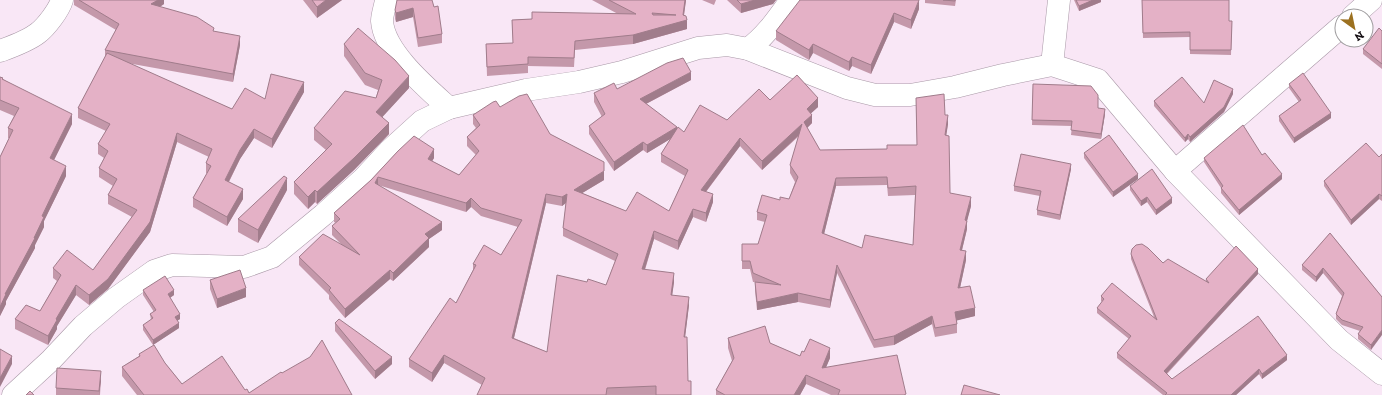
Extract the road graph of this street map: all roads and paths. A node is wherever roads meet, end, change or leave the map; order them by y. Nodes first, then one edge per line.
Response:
1 (62, 0) edge
2 (386, 0) edge
3 (791, 0) edge
4 (1059, 0) edge
5 (1371, 0) edge
6 (1362, 8) edge
7 (1334, 33) edge
8 (748, 49) junction
9 (0, 51) edge
10 (1052, 65) junction
11 (449, 108) junction
12 (1175, 171) junction
13 (1382, 374) edge
14 (13, 395) edge

1 - 9 street
2 - 11 street
3 - 8 street
4 - 10 street
5 - 6 street
7 - 12 street
8 - 10 street
8 - 11 street
10 - 12 street
11 - 14 street
12 - 13 street

